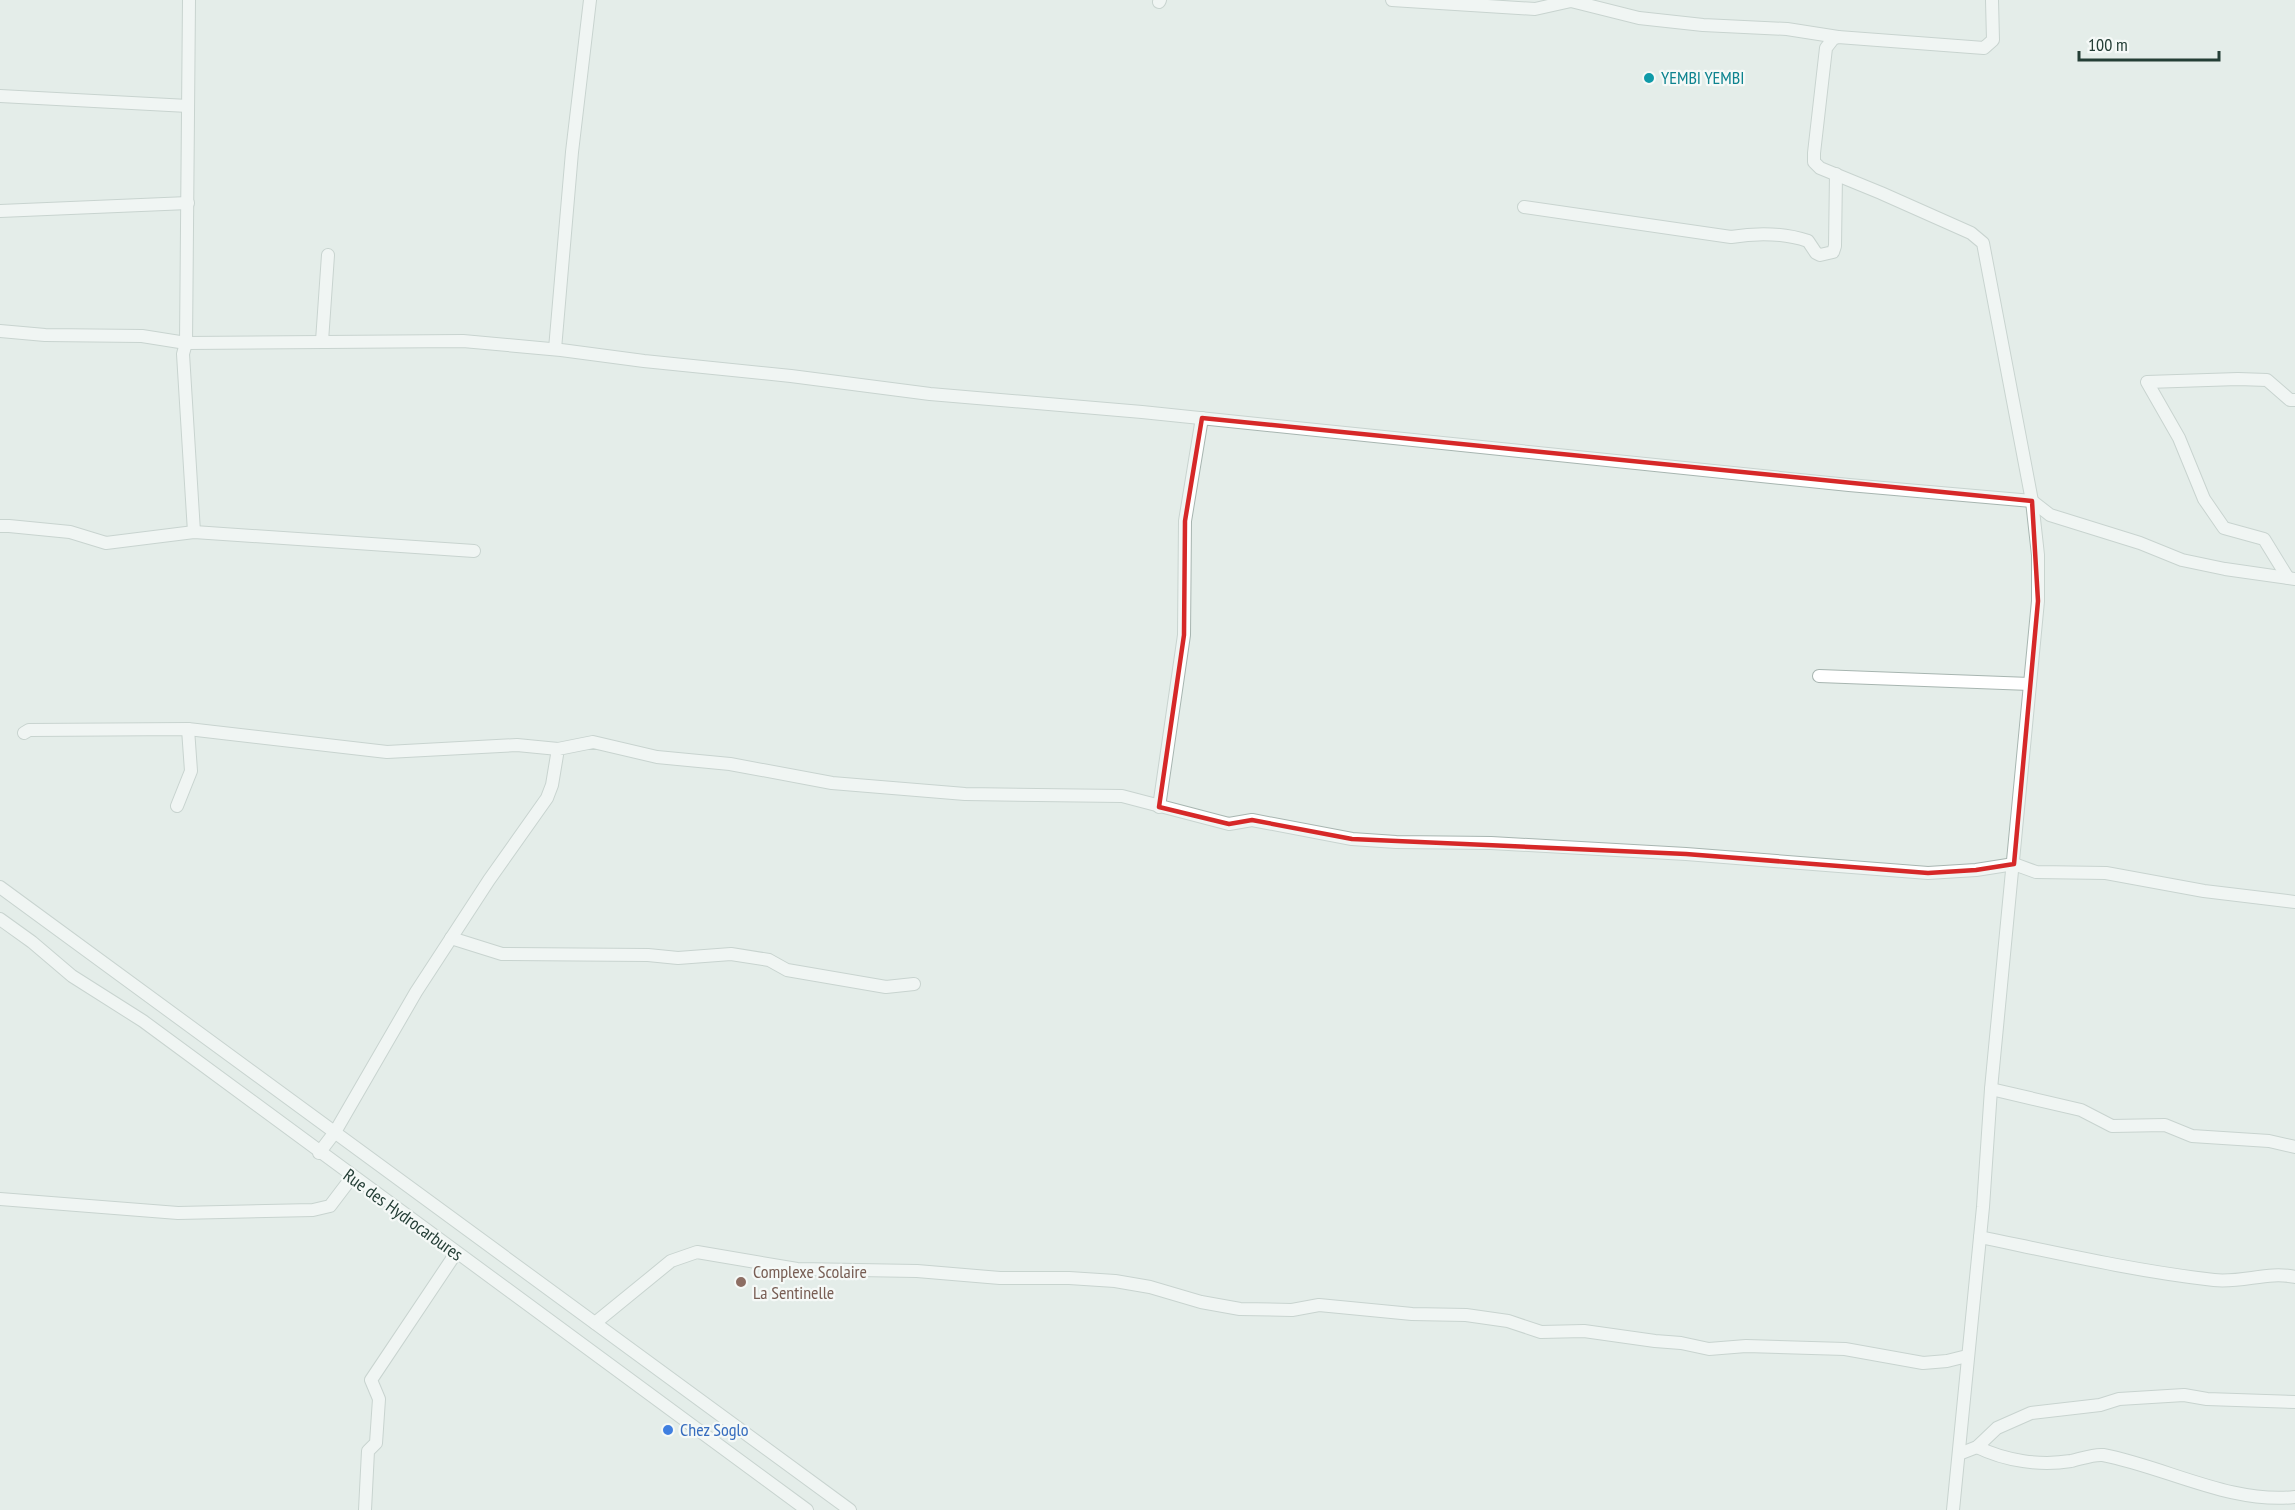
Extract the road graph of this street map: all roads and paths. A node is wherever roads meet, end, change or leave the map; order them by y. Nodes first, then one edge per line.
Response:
1 (189, 0) edge
2 (590, 0) edge
3 (1392, 0) edge
4 (1571, 0) edge
5 (1992, 0) edge
6 (1838, 37) junction
7 (0, 96) edge
8 (188, 106) junction
9 (1836, 174) junction
10 (188, 203) junction
11 (1524, 207) dead end
12 (0, 211) edge
13 (328, 255) dead end
14 (0, 332) edge
15 (322, 341) junction
16 (186, 343) junction
17 (555, 349) junction
18 (2295, 400) edge
19 (1202, 418) junction
20 (2032, 501) junction
21 (0, 526) edge
22 (194, 532) junction
23 (474, 551) dead end
24 (2292, 578) edge
25 (1820, 676) dead end
26 (2030, 684) junction
27 (188, 729) junction
28 (24, 733) dead end
29 (558, 749) junction
30 (177, 806) dead end
31 (1159, 807) junction
32 (2014, 864) junction
33 (0, 887) edge
34 (2295, 902) edge
35 (0, 919) edge
36 (451, 938) junction
37 (914, 984) dead end
38 (1991, 1089) junction
39 (335, 1132) junction
40 (2295, 1147) edge
41 (320, 1153) junction
42 (352, 1177) junction
43 (0, 1199) edge
44 (1980, 1237) junction
45 (456, 1253) junction
46 (2295, 1277) edge
47 (595, 1323) junction
48 (1967, 1356) junction
49 (2295, 1402) edge
50 (1977, 1447) junction
51 (1959, 1454) junction
52 (2295, 1497) edge
53 (365, 1510) edge
54 (807, 1510) edge
55 (850, 1510) edge
56 (1953, 1510) edge

1 - 8 street
2 - 17 street
3 - 4 street
4 - 6 street
5 - 6 street
6 - 9 street
7 - 8 street
8 - 10 street
9 - 11 street
9 - 20 street
10 - 12 street
10 - 16 street
13 - 15 street
14 - 16 street
15 - 16 street
15 - 17 street
16 - 22 street
17 - 19 street
18 - 24 street
19 - 20 street
19 - 31 street
20 - 24 street
20 - 26 street
21 - 22 street
22 - 23 street
25 - 26 street
26 - 32 street
27 - 28 street
27 - 29 street
27 - 30 street
29 - 31 street
29 - 36 street
31 - 32 street
32 - 34 street
32 - 38 street
33 - 39 street
35 - 41 street, Rue des Hydrocarbures
36 - 37 street
36 - 39 street
38 - 40 street
38 - 44 street
39 - 41 street
39 - 47 street
41 - 42 street, Rue des Hydrocarbures
42 - 43 street
42 - 45 street, Rue des Hydrocarbures
44 - 46 street
44 - 48 street
45 - 53 street
45 - 54 street, Rue des Hydrocarbures
47 - 48 street
47 - 55 street
48 - 51 street
49 - 50 street
50 - 51 street
50 - 52 street
51 - 56 street

